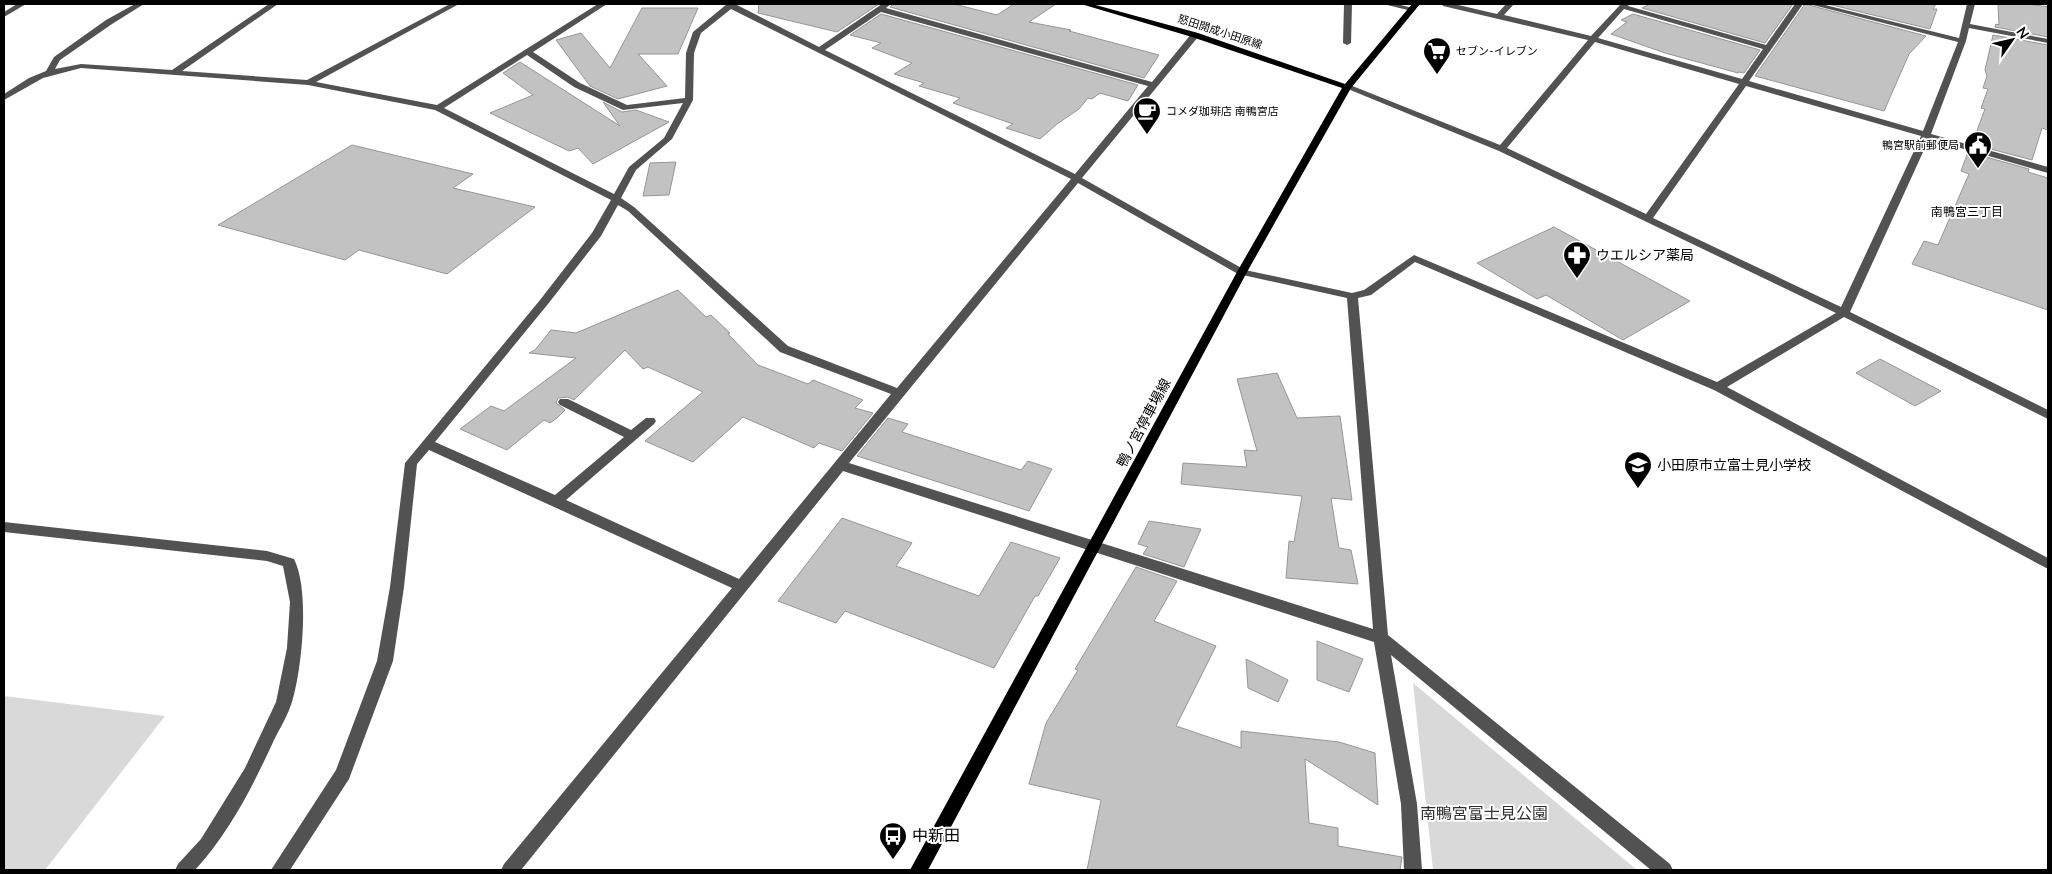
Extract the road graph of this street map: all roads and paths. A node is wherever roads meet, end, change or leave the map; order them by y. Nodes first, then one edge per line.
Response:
1 (22, 4) edge
2 (140, 4) edge
3 (274, 4) edge
4 (455, 4) edge
5 (604, 4) edge
6 (1085, 4) edge
7 (1348, 4) edge
8 (1387, 4) edge
9 (1446, 4) edge
10 (1510, 4) edge
11 (1799, 4) edge
12 (1813, 4) edge
13 (1971, 4) edge
14 (730, 5) edge
15 (1624, 5) edge
16 (884, 6) edge
17 (1414, 7) edge
18 (4, 15) edge
19 (1498, 16) junction
20 (1966, 25) junction
21 (1195, 35) junction
22 (1593, 39) junction
23 (1962, 41) junction
24 (2048, 41) edge
25 (1347, 43) dead end
26 (1767, 48) junction
27 (819, 51) junction
28 (528, 52) junction
29 (50, 71) junction
30 (174, 73) junction
31 (1743, 81) junction
32 (308, 84) junction
33 (1153, 85) junction
34 (1347, 87) junction
35 (4, 98) edge
36 (690, 100) junction
37 (438, 108) junction
38 (1926, 135) junction
39 (1502, 149) junction
40 (2048, 170) edge
41 (1076, 178) junction
42 (616, 199) junction
43 (1648, 218) junction
44 (1242, 272) junction
45 (1352, 296) junction
46 (1844, 313) junction
47 (1718, 387) junction
48 (899, 393) junction
49 (564, 402) dead end
50 (2048, 415) edge
51 (650, 421) dead end
52 (633, 436) junction
53 (428, 444) junction
54 (840, 465) junction
55 (556, 501) junction
56 (4, 527) edge
57 (1095, 546) junction
58 (2048, 564) edge
59 (741, 586) junction
60 (1381, 638) junction
61 (184, 870) edge
62 (280, 870) edge
63 (510, 870) edge
64 (919, 870) edge
65 (1414, 870) edge
66 (1664, 870) edge

1 - 18 street
2 - 29 street
3 - 30 street
4 - 32 street
5 - 28 street
6 - 21 main road, 怒田開成小田原線
7 - 25 street
8 - 17 street
9 - 19 street
10 - 19 street
11 - 26 street
12 - 23 street
13 - 20 street
14 - 27 street
14 - 36 street
15 - 22 street
15 - 26 street
16 - 27 street
16 - 33 street
17 - 34 main road, 鴨ノ宮停車場線
19 - 22 street
20 - 23 street
20 - 24 street
21 - 33 street
21 - 34 main road, 怒田開成小田原線
22 - 31 street
22 - 39 street
23 - 38 street
26 - 31 street
27 - 41 street
28 - 36 street
28 - 37 street
29 - 30 street
29 - 35 street
30 - 32 street
31 - 38 street
31 - 43 street
32 - 37 street
33 - 41 street
34 - 39 street
34 - 44 main road, 鴨ノ宮停車場線
36 - 42 street
37 - 42 street
38 - 40 street
38 - 46 street
39 - 43 street
41 - 44 street
41 - 48 street
42 - 48 street
42 - 53 street
43 - 46 street
44 - 45 street
44 - 57 main road, 鴨ノ宮停車場線
45 - 47 street
45 - 60 street
46 - 47 street
46 - 50 street
47 - 58 street
48 - 54 street
49 - 52 street
51 - 52 street
52 - 55 street
53 - 55 street
53 - 62 street
54 - 57 street
54 - 59 street
55 - 59 street
56 - 61 street
57 - 60 street
57 - 64 main road, 鴨ノ宮停車場線
59 - 63 street
60 - 65 street
60 - 66 street

